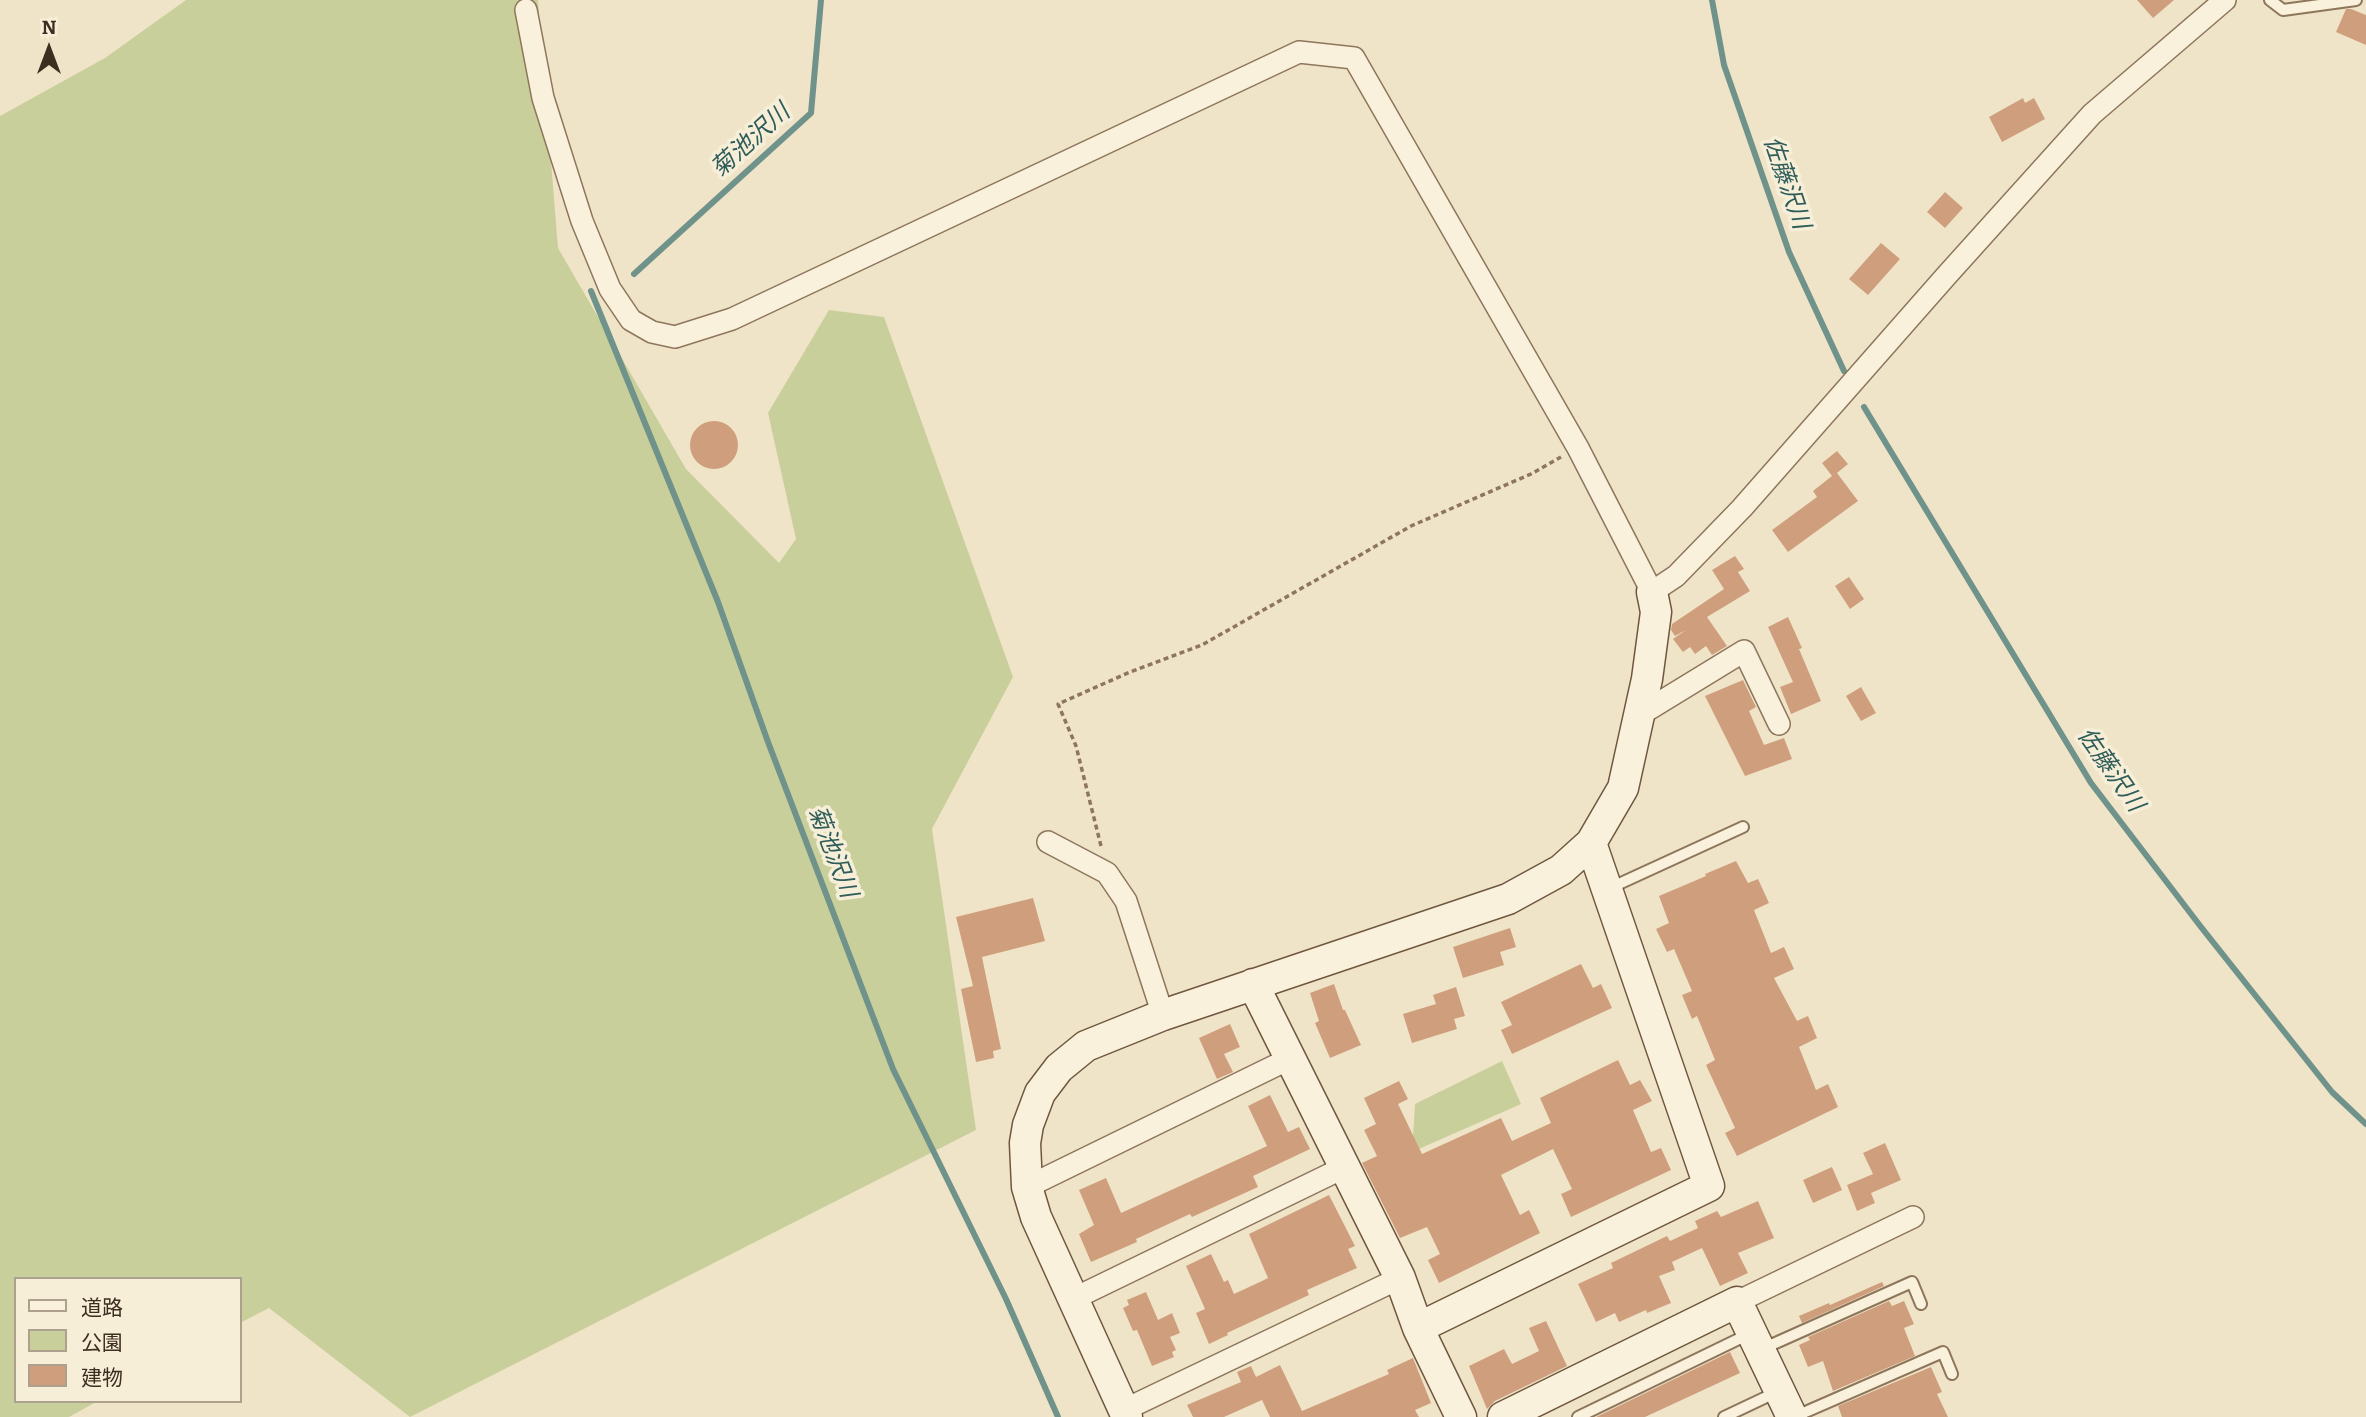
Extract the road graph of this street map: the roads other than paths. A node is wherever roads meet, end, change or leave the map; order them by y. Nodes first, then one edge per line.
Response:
1 (2225, 0) edge
2 (2270, 0) edge
3 (2356, 0) edge
4 (527, 5) edge
5 (1652, 592) junction
6 (1641, 714) junction
7 (1779, 724) dead end
8 (1744, 827) dead end
9 (1048, 842) dead end
10 (1591, 843) junction
11 (1607, 889) junction
12 (1253, 984) junction
13 (1163, 1015) junction
14 (1291, 1058) junction
15 (1345, 1167) junction
16 (1027, 1187) junction
17 (1913, 1217) dead end
18 (1400, 1278) junction
19 (1073, 1299) junction
20 (1737, 1302) junction
21 (1922, 1304) dead end
22 (1418, 1328) junction
23 (1756, 1342) junction
24 (1952, 1374) dead end
25 (1789, 1408) edge
26 (1126, 1413) edge
27 (1461, 1417) edge
28 (1503, 1417) edge
29 (1578, 1417) edge
30 (1724, 1417) edge

1 - 5 street
2 - 3 lane
4 - 5 street
5 - 6 street
6 - 7 street
6 - 10 street
8 - 11 lane
9 - 13 street
10 - 11 street
10 - 12 street
11 - 22 street
12 - 13 street
12 - 14 street
13 - 16 street
14 - 15 street
14 - 16 street
15 - 18 street
15 - 19 street
16 - 19 street
17 - 20 street
18 - 22 street
18 - 26 street
19 - 26 street
20 - 23 street
20 - 28 street
21 - 23 lane
22 - 27 street
23 - 25 street
23 - 29 lane
24 - 25 lane
25 - 30 lane

